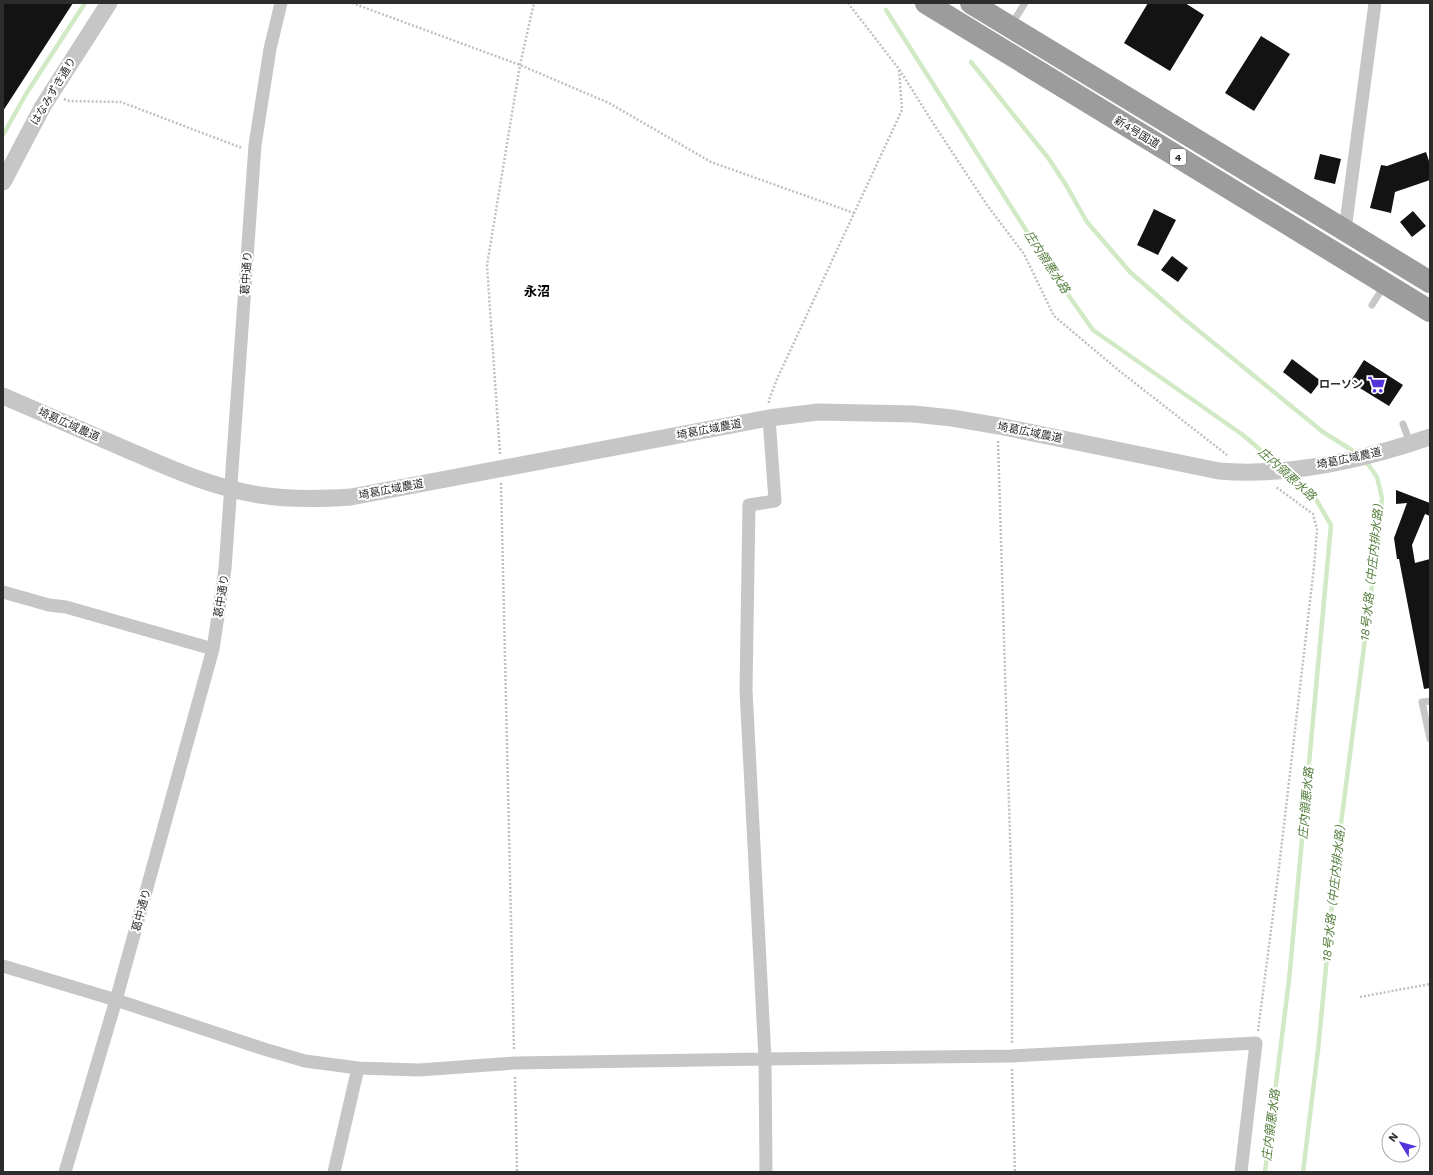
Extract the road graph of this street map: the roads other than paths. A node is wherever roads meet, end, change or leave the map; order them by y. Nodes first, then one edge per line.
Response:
1 (109, 3) edge
2 (282, 3) edge
3 (926, 3) edge
4 (971, 3) edge
5 (1025, 3) edge
6 (1375, 3) edge
7 (1010, 27) junction
8 (3, 182) edge
9 (1345, 230) junction
10 (1430, 282) edge
11 (1385, 284) junction
12 (1372, 305) dead end
13 (1430, 311) edge
14 (3, 396) edge
15 (769, 418) junction
16 (1403, 424) dead end
17 (1430, 437) edge
18 (1410, 444) junction
19 (231, 490) junction
20 (3, 592) edge
21 (213, 649) junction
22 (1430, 701) edge
23 (1430, 739) edge
24 (3, 966) edge
25 (116, 1000) junction
26 (765, 1059) junction
27 (358, 1068) junction
28 (65, 1172) edge
29 (334, 1172) edge
30 (766, 1172) edge
31 (1241, 1172) edge

1 - 8 street, はなみずき通り
2 - 19 street, 葛中通り
3 - 11 highway, 新4号国道 / 4
4 - 7 highway, 4
5 - 7 lane
6 - 9 street
7 - 9 highway, 4
9 - 10 highway, 4
11 - 12 lane
11 - 13 highway, 新4号国道 / 4
14 - 19 street, 埼葛広域農道
15 - 18 street, 埼葛広域農道
15 - 19 street, 埼葛広域農道
15 - 26 street
16 - 18 lane
17 - 18 street, 埼葛広域農道
19 - 21 street, 葛中通り
20 - 21 street
21 - 25 street, 葛中通り
22 - 23 lane
24 - 25 street
25 - 27 street
25 - 28 street, 葛中通り
26 - 27 street
26 - 30 street
26 - 31 street
27 - 29 street

